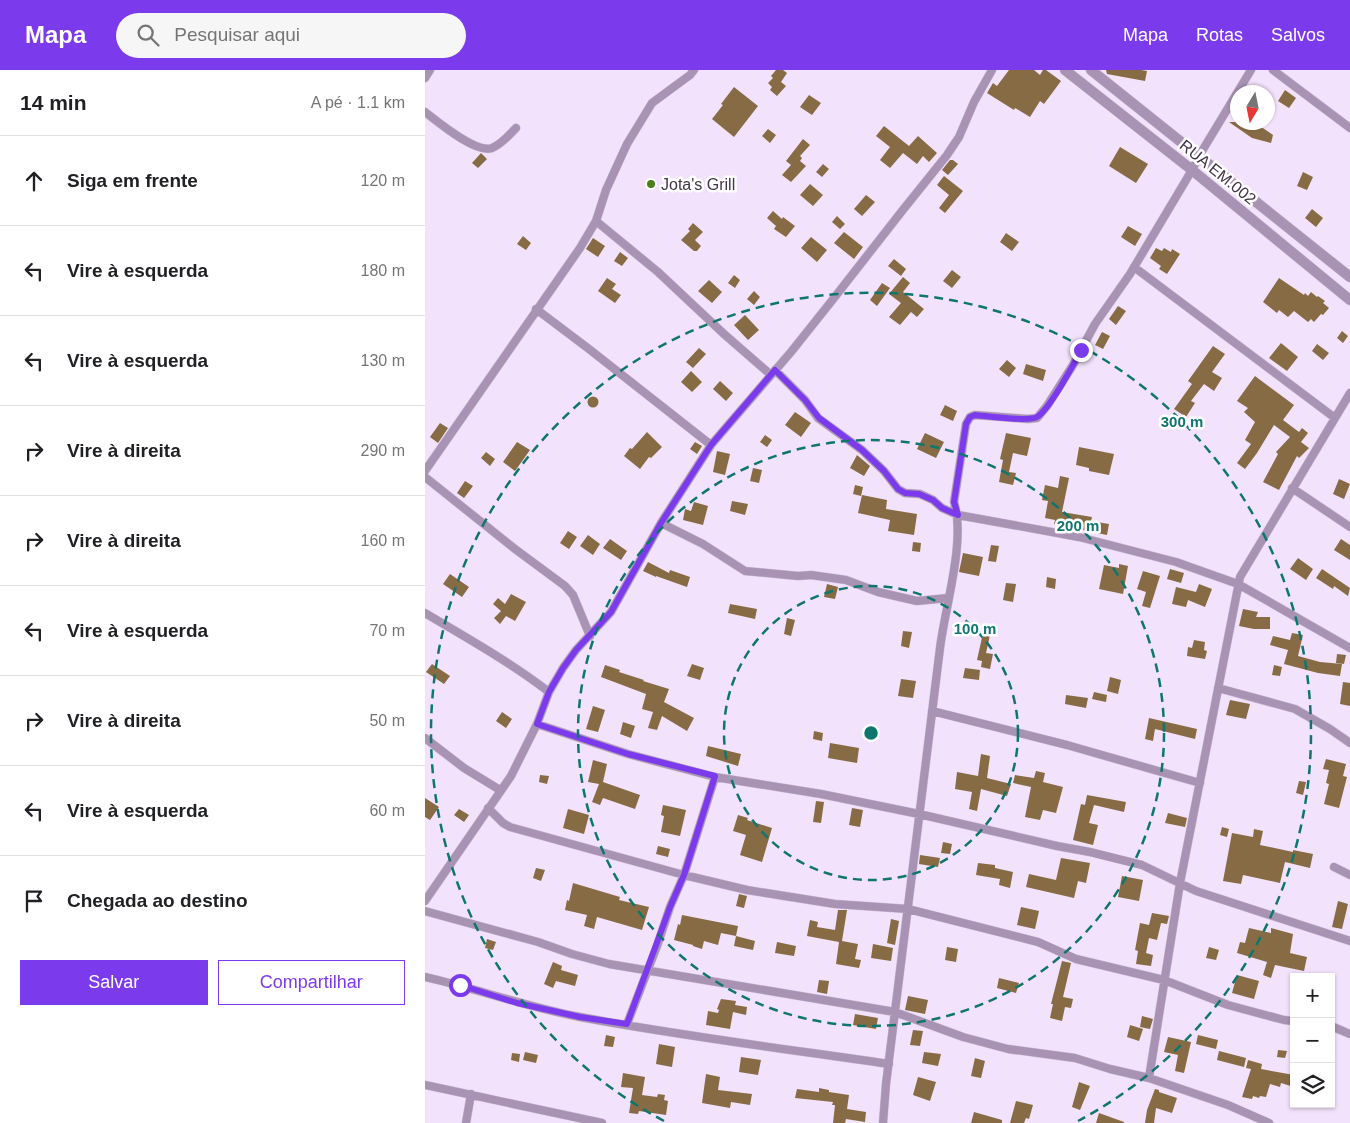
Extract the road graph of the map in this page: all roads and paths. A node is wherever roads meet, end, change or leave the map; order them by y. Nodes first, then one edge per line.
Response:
1 (430, 70) edge
2 (694, 70) edge
3 (992, 70) edge
4 (1065, 70) edge
5 (1091, 70) edge
6 (1251, 70) edge
7 (1273, 70) edge
8 (425, 78) edge
9 (425, 112) edge
10 (516, 128) dead end
11 (1350, 128) edge
12 (1199, 156) junction
13 (1192, 170) junction
14 (595, 221) junction
15 (1134, 267) junction
16 (1350, 277) edge
17 (1350, 300) edge
18 (536, 309) junction
19 (773, 372) junction
20 (1350, 392) edge
21 (1342, 406) junction
22 (1350, 411) edge
23 (1335, 418) junction
24 (711, 445) junction
25 (425, 471) edge
26 (425, 477) edge
27 (1292, 488) junction
28 (958, 515) junction
29 (661, 523) junction
30 (1350, 527) edge
31 (1238, 584) junction
32 (948, 598) junction
33 (425, 613) edge
34 (590, 636) junction
35 (1350, 648) edge
36 (1218, 688) junction
37 (549, 692) junction
38 (932, 711) junction
39 (537, 724) junction
40 (425, 738) edge
41 (1350, 743) edge
42 (715, 776) junction
43 (1200, 783) junction
44 (500, 790) junction
45 (488, 808) junction
46 (919, 814) junction
47 (1334, 867) dead end
48 (684, 875) junction
49 (1350, 875) edge
50 (1180, 883) junction
51 (425, 901) edge
52 (908, 908) junction
53 (425, 911) edge
54 (1350, 941) edge
55 (648, 971) junction
56 (425, 977) edge
57 (1164, 980) junction
58 (895, 1012) junction
59 (1290, 1020) edge
60 (627, 1024) junction
61 (1335, 1028) edge
62 (1350, 1034) edge
63 (889, 1064) junction
64 (1149, 1078) junction
65 (425, 1085) edge
66 (471, 1094) junction
67 (466, 1123) edge
68 (602, 1123) edge
69 (883, 1123) edge
70 (1269, 1123) edge

1 - 8 street
2 - 14 street
3 - 19 street
4 - 13 street, RUA EM.002
5 - 12 street, RUA EM.002
6 - 12 street
7 - 11 street
9 - 10 street
12 - 13 street
12 - 16 street, RUA EM.002
13 - 15 street
13 - 17 street, RUA EM.002
14 - 18 street
14 - 19 street
15 - 23 street
15 - 28 street
18 - 24 street
18 - 25 street
19 - 24 street
19 - 28 street
20 - 21 street
21 - 22 street
21 - 23 street
23 - 27 street
24 - 29 street
26 - 34 street
27 - 30 street
27 - 31 street
28 - 31 street
28 - 32 street
29 - 32 street
29 - 34 street
31 - 35 street
31 - 36 street
32 - 38 street
33 - 37 street
34 - 37 street
36 - 41 street
36 - 43 street
37 - 39 street
38 - 43 street
38 - 46 street
39 - 42 street
39 - 44 street
40 - 44 street
42 - 46 street
42 - 48 street
43 - 50 street
44 - 45 street
45 - 48 street
45 - 51 street
46 - 50 street
46 - 52 street
47 - 49 street
48 - 52 street
48 - 55 street
50 - 54 street
50 - 57 street
52 - 57 street
52 - 58 street
53 - 55 street
55 - 58 street
55 - 60 street
56 - 60 street
57 - 59 street
57 - 64 street
58 - 63 street
58 - 64 street
60 - 63 street
61 - 62 street
63 - 69 street
64 - 70 street
65 - 66 street
66 - 67 street
66 - 68 street

